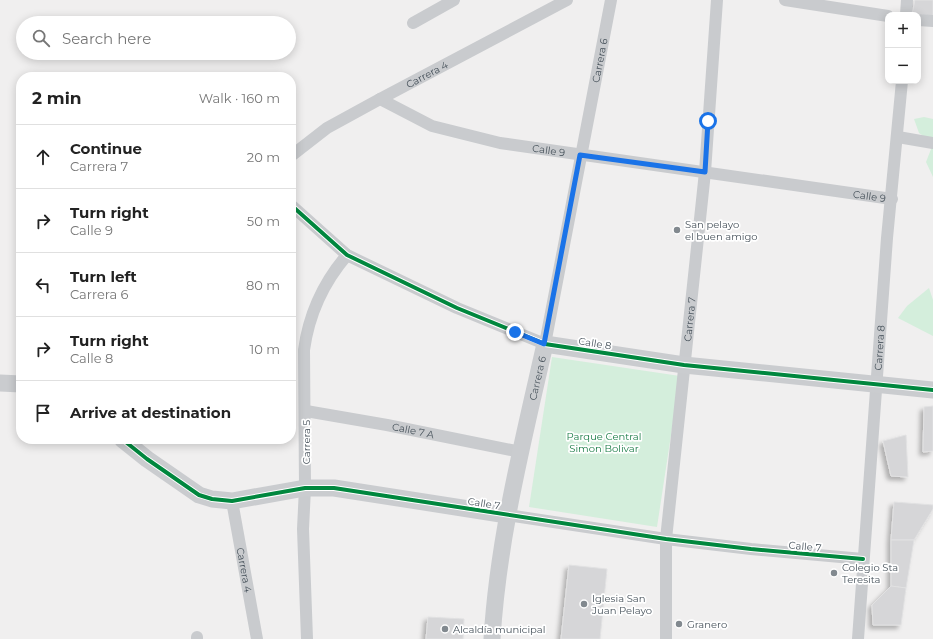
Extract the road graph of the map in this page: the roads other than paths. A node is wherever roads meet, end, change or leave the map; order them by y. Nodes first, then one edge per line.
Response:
1 (454, 0) edge
2 (567, 0) edge
3 (611, 0) edge
4 (717, 0) edge
5 (785, 0) edge
6 (907, 0) edge
7 (906, 12) edge
8 (885, 16) edge
9 (921, 20) edge
10 (933, 21) edge
11 (413, 23) dead end
12 (902, 84) edge
13 (380, 99) junction
14 (898, 137) junction
15 (933, 143) edge
16 (296, 152) edge
17 (580, 155) junction
18 (705, 172) junction
19 (892, 199) junction
20 (296, 209) edge
21 (347, 255) junction
22 (544, 344) junction
23 (684, 365) junction
24 (0, 383) edge
25 (16, 384) edge
26 (877, 384) junction
27 (933, 390) edge
28 (306, 411) junction
29 (128, 444) edge
30 (521, 452) junction
31 (306, 488) junction
32 (232, 501) junction
33 (508, 515) junction
34 (666, 539) junction
35 (863, 559) junction
36 (257, 639) edge
37 (307, 639) edge
38 (492, 639) edge
39 (666, 639) edge
40 (858, 639) edge

1 - 11 street
2 - 13 street, Carrera 4
3 - 17 street, Carrera 6
4 - 18 street, Carrera 7
5 - 8 street
6 - 7 street
9 - 10 street
12 - 14 street, Carrera 8
13 - 16 street, Carrera 4
13 - 17 street, Calle 9
14 - 15 street
14 - 19 street, Carrera 8
17 - 18 street, Calle 9
17 - 22 street, Carrera 6
18 - 19 street, Calle 9
18 - 23 street, Carrera 7
19 - 26 street, Carrera 8
20 - 21 street, Calle 8
21 - 22 street, Calle 8
21 - 28 street, Carrera 5
22 - 23 street, Calle 8
22 - 30 street, Carrera 6
23 - 26 street, Calle 8
23 - 34 street, Carrera 7
24 - 25 street
26 - 27 street, Calle 8
26 - 35 street, Carrera 8
28 - 30 street, Calle 7 A
28 - 31 street, Carrera 5
29 - 32 street, Calle 7
30 - 33 street, Carrera 6
31 - 32 street, Calle 7
31 - 33 street, Calle 7
31 - 37 street, Carrera 5
32 - 36 street, Carrera 4
33 - 34 street, Calle 7
33 - 38 street, Carrera 6
34 - 35 street, Calle 7
34 - 39 street, Carrera 7
35 - 40 street, Carrera 8

